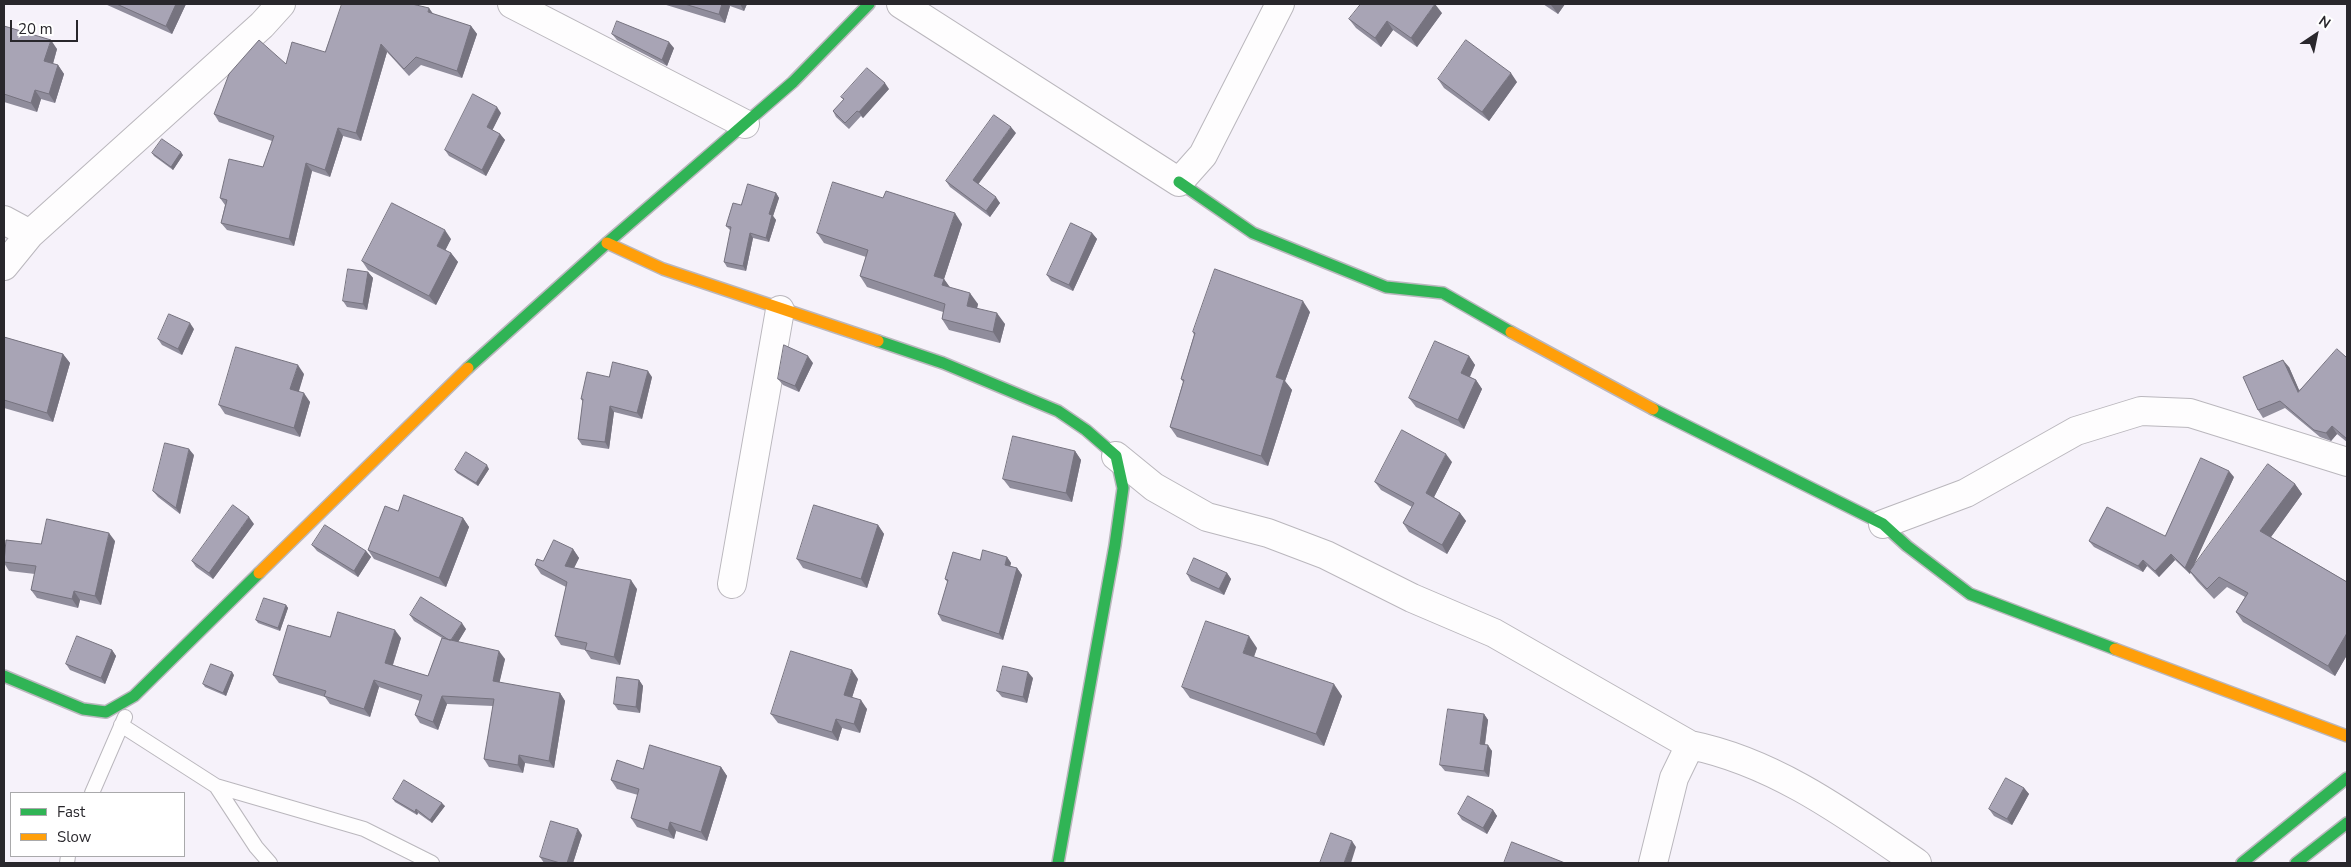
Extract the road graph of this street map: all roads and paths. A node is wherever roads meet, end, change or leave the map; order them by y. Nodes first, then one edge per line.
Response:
1 (281, 4) edge
2 (512, 4) edge
3 (869, 4) edge
4 (901, 4) edge
5 (1280, 4) edge
6 (745, 124) junction
7 (1179, 182) junction
8 (4, 220) edge
9 (30, 234) junction
10 (607, 243) junction
11 (4, 266) edge
12 (780, 310) junction
13 (1116, 456) junction
14 (2347, 462) edge
15 (1883, 524) junction
16 (732, 584) dead end
17 (4, 676) edge
18 (134, 696) junction
19 (122, 725) junction
20 (2347, 736) edge
21 (1690, 745) junction
22 (2347, 778) edge
23 (216, 786) junction
24 (92, 792) edge
25 (2347, 823) edge
26 (270, 863) edge
27 (432, 863) edge
28 (1058, 863) edge
29 (1653, 863) edge
30 (1917, 863) edge
31 (2242, 863) edge
32 (2296, 863) edge

1 - 9 street
2 - 6 street
3 - 6 street
4 - 7 street
5 - 7 street
6 - 10 street
7 - 15 street
8 - 9 street
9 - 11 street
10 - 12 street
10 - 18 street
12 - 13 street
12 - 16 street
13 - 21 street
13 - 28 street
14 - 15 street
15 - 20 street
17 - 18 street
18 - 19 lane
19 - 23 lane
19 - 24 lane
21 - 29 street
21 - 30 street
22 - 31 street
23 - 26 lane
23 - 27 lane
25 - 32 street

